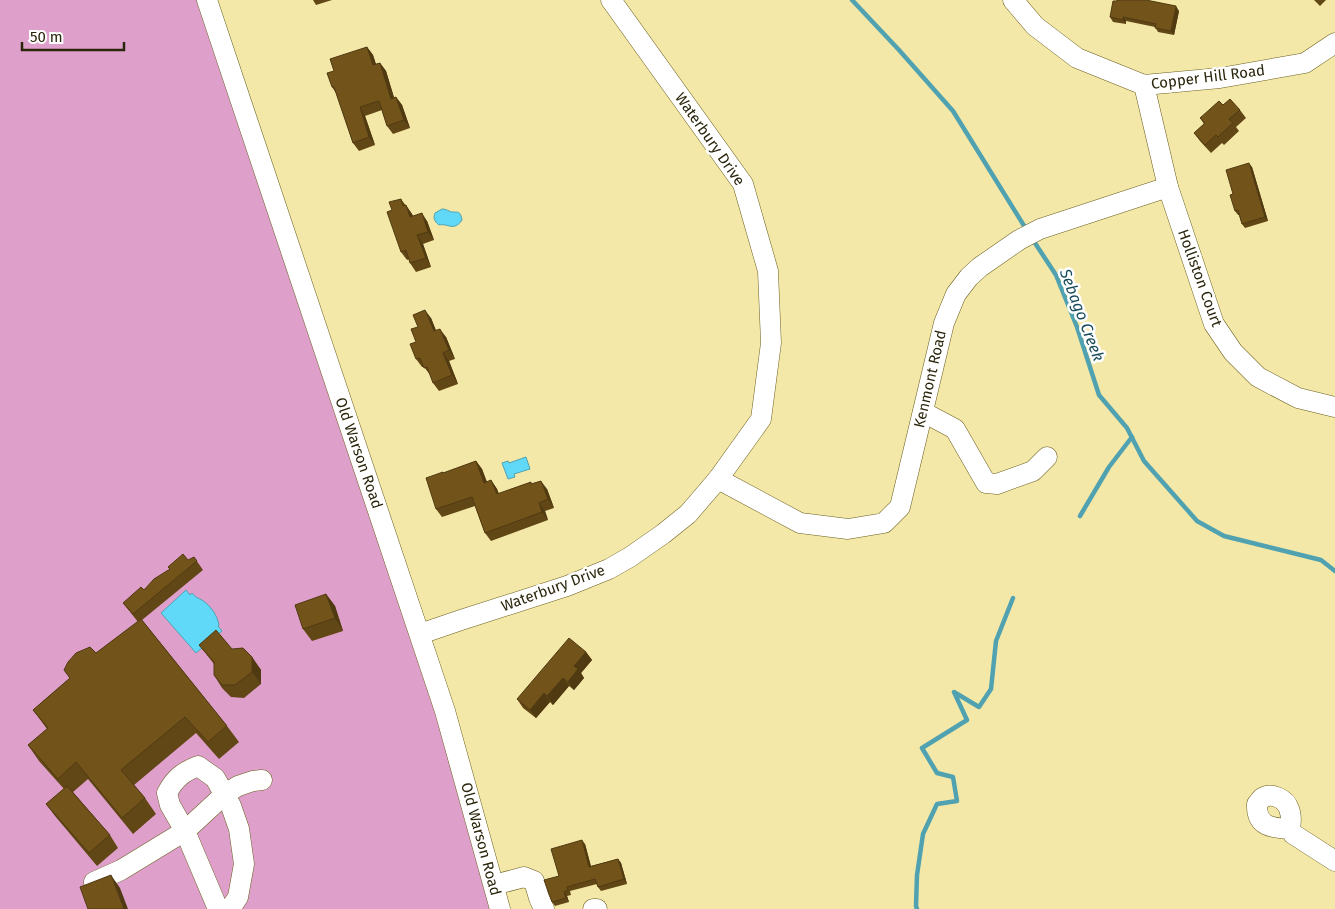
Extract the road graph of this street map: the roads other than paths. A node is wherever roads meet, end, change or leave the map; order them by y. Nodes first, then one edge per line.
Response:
1 (207, 0) edge
2 (611, 0) edge
3 (1013, 0) edge
4 (1335, 43) edge
5 (1144, 85) junction
6 (1168, 187) junction
7 (1335, 407) edge
8 (923, 412) junction
9 (1047, 457) dead end
10 (718, 479) junction
11 (420, 634) junction
12 (262, 780) dead end
13 (225, 794) junction
14 (1290, 830) dead end
15 (185, 831) junction
16 (1335, 861) edge
17 (94, 882) edge
18 (494, 885) junction
19 (218, 909) edge
20 (230, 909) edge
21 (500, 909) edge
22 (544, 909) edge

1 - 11 street, Old Warson Road
2 - 10 street, Waterbury Drive
3 - 5 street, Copper Hill Road
4 - 5 street, Copper Hill Road
5 - 6 street, Holliston Court
6 - 7 street, Holliston Court
6 - 8 street, Kenmont Road
8 - 9 street
8 - 10 street, Kenmont Road
10 - 11 street, Waterbury Drive
11 - 18 street, Old Warson Road
12 - 13 street
13 - 15 street
13 - 15 street
13 - 20 street
14 - 16 street
15 - 17 street
15 - 19 street
18 - 21 street, Old Warson Road
18 - 22 street

